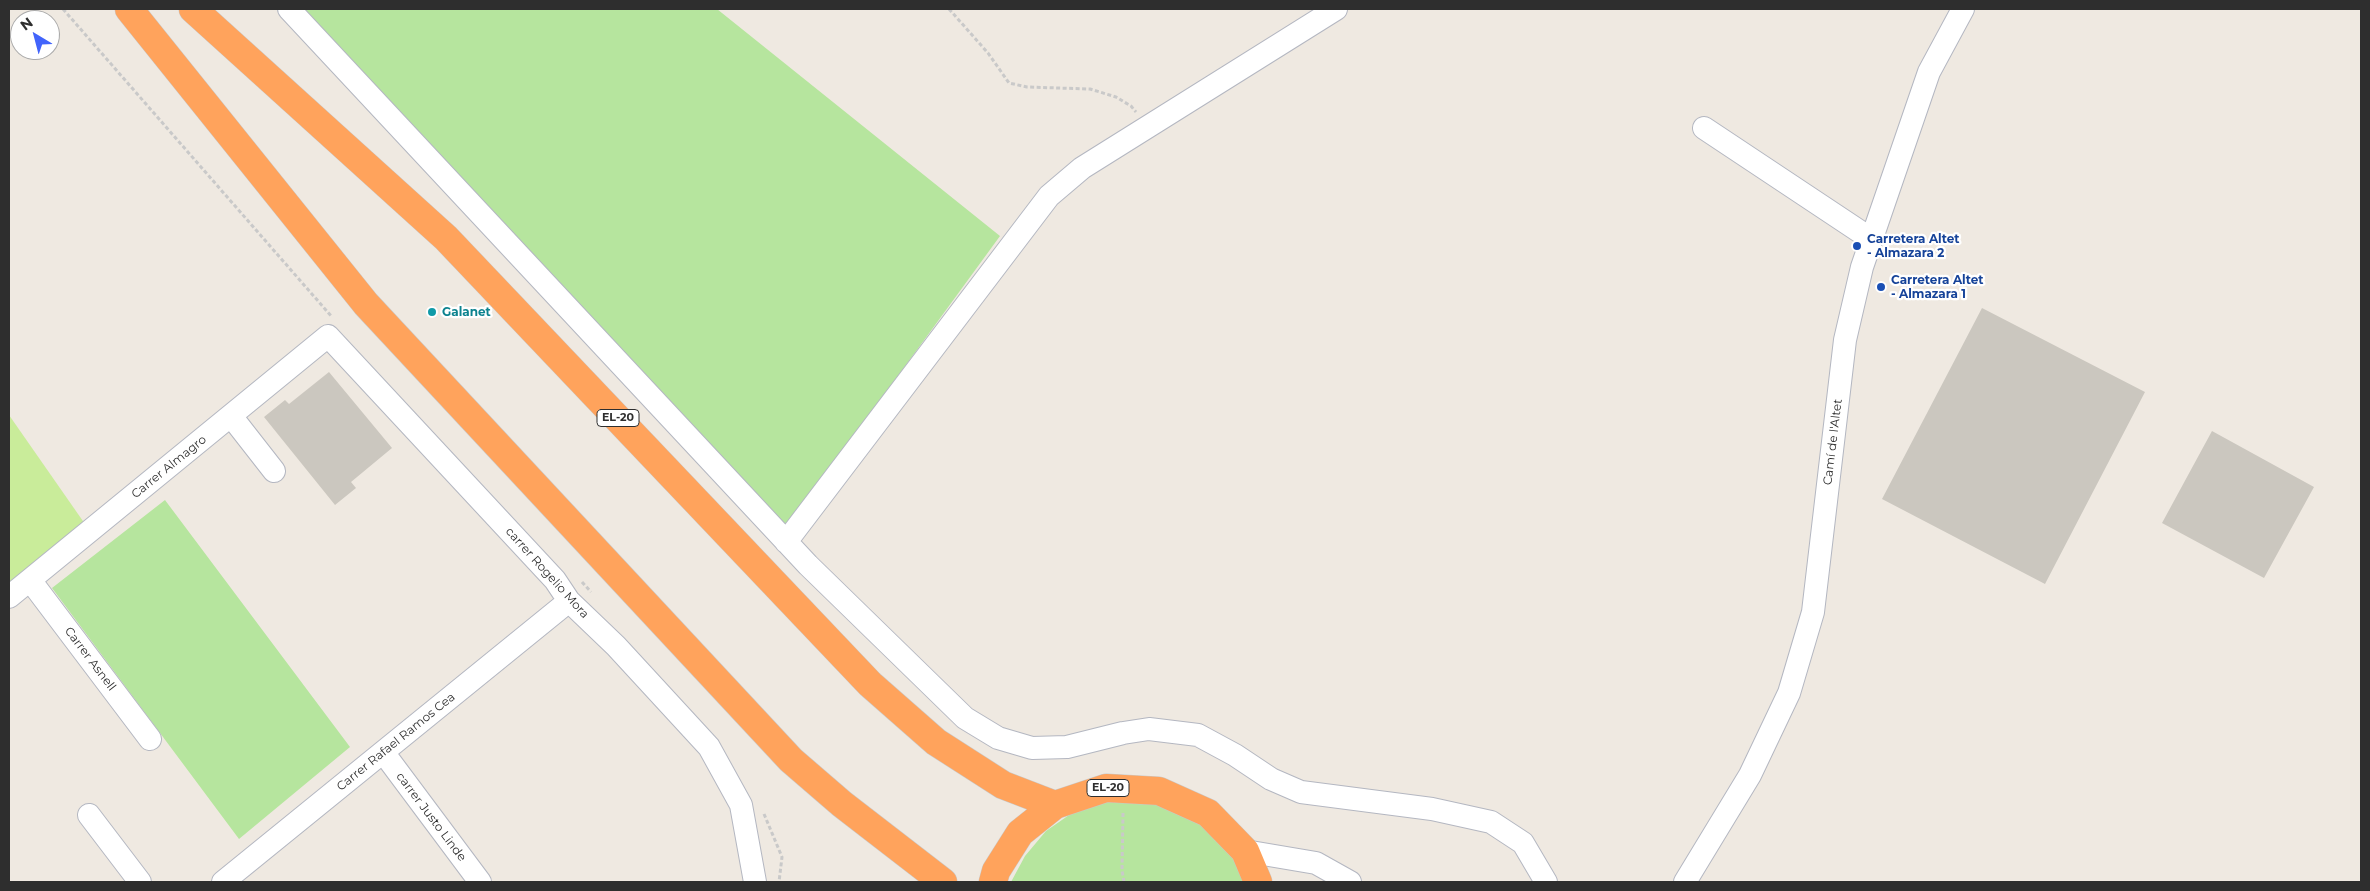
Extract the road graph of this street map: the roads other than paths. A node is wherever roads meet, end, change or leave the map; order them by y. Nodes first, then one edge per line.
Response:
1 (129, 9) edge
2 (193, 9) edge
3 (289, 9) edge
4 (1336, 9) edge
5 (1963, 9) edge
6 (1704, 128) dead end
7 (1871, 240) junction
8 (328, 336) joint
9 (231, 416) junction
10 (274, 471) dead end
11 (786, 542) junction
12 (30, 580) junction
13 (9, 597) edge
14 (569, 601) junction
15 (150, 738) dead end
16 (383, 752) junction
17 (1056, 805) junction
18 (88, 816) dead end
19 (1245, 851) junction
20 (1686, 878) edge
21 (476, 881) edge
22 (140, 882) edge
23 (223, 882) edge
24 (755, 882) edge
25 (943, 882) edge
26 (993, 882) edge
27 (1258, 882) edge
28 (1350, 882) edge
29 (1546, 882) edge

1 - 25 highway
2 - 17 highway, EL-20
3 - 11 street
4 - 11 street
5 - 7 street, Camí de l'Altet
6 - 7 street
7 - 20 street, Camí de l'Altet
8 - 9 street, Carrer Almagro
8 - 14 street, carrer Rogelio Mora
9 - 10 street
9 - 12 street, Carrer Almagro
11 - 29 street
12 - 13 street, Carrer Almagro
12 - 15 street, Carrer Asnell
14 - 16 street, Carrer Rafael Ramos Cea
14 - 24 street, carrer Rogelio Mora
16 - 21 street, carrer Justo Linde
16 - 23 street, Carrer Rafael Ramos Cea
17 - 19 highway, EL-20
17 - 26 highway, EL-20
18 - 22 street
19 - 27 highway, EL-20
19 - 28 street

